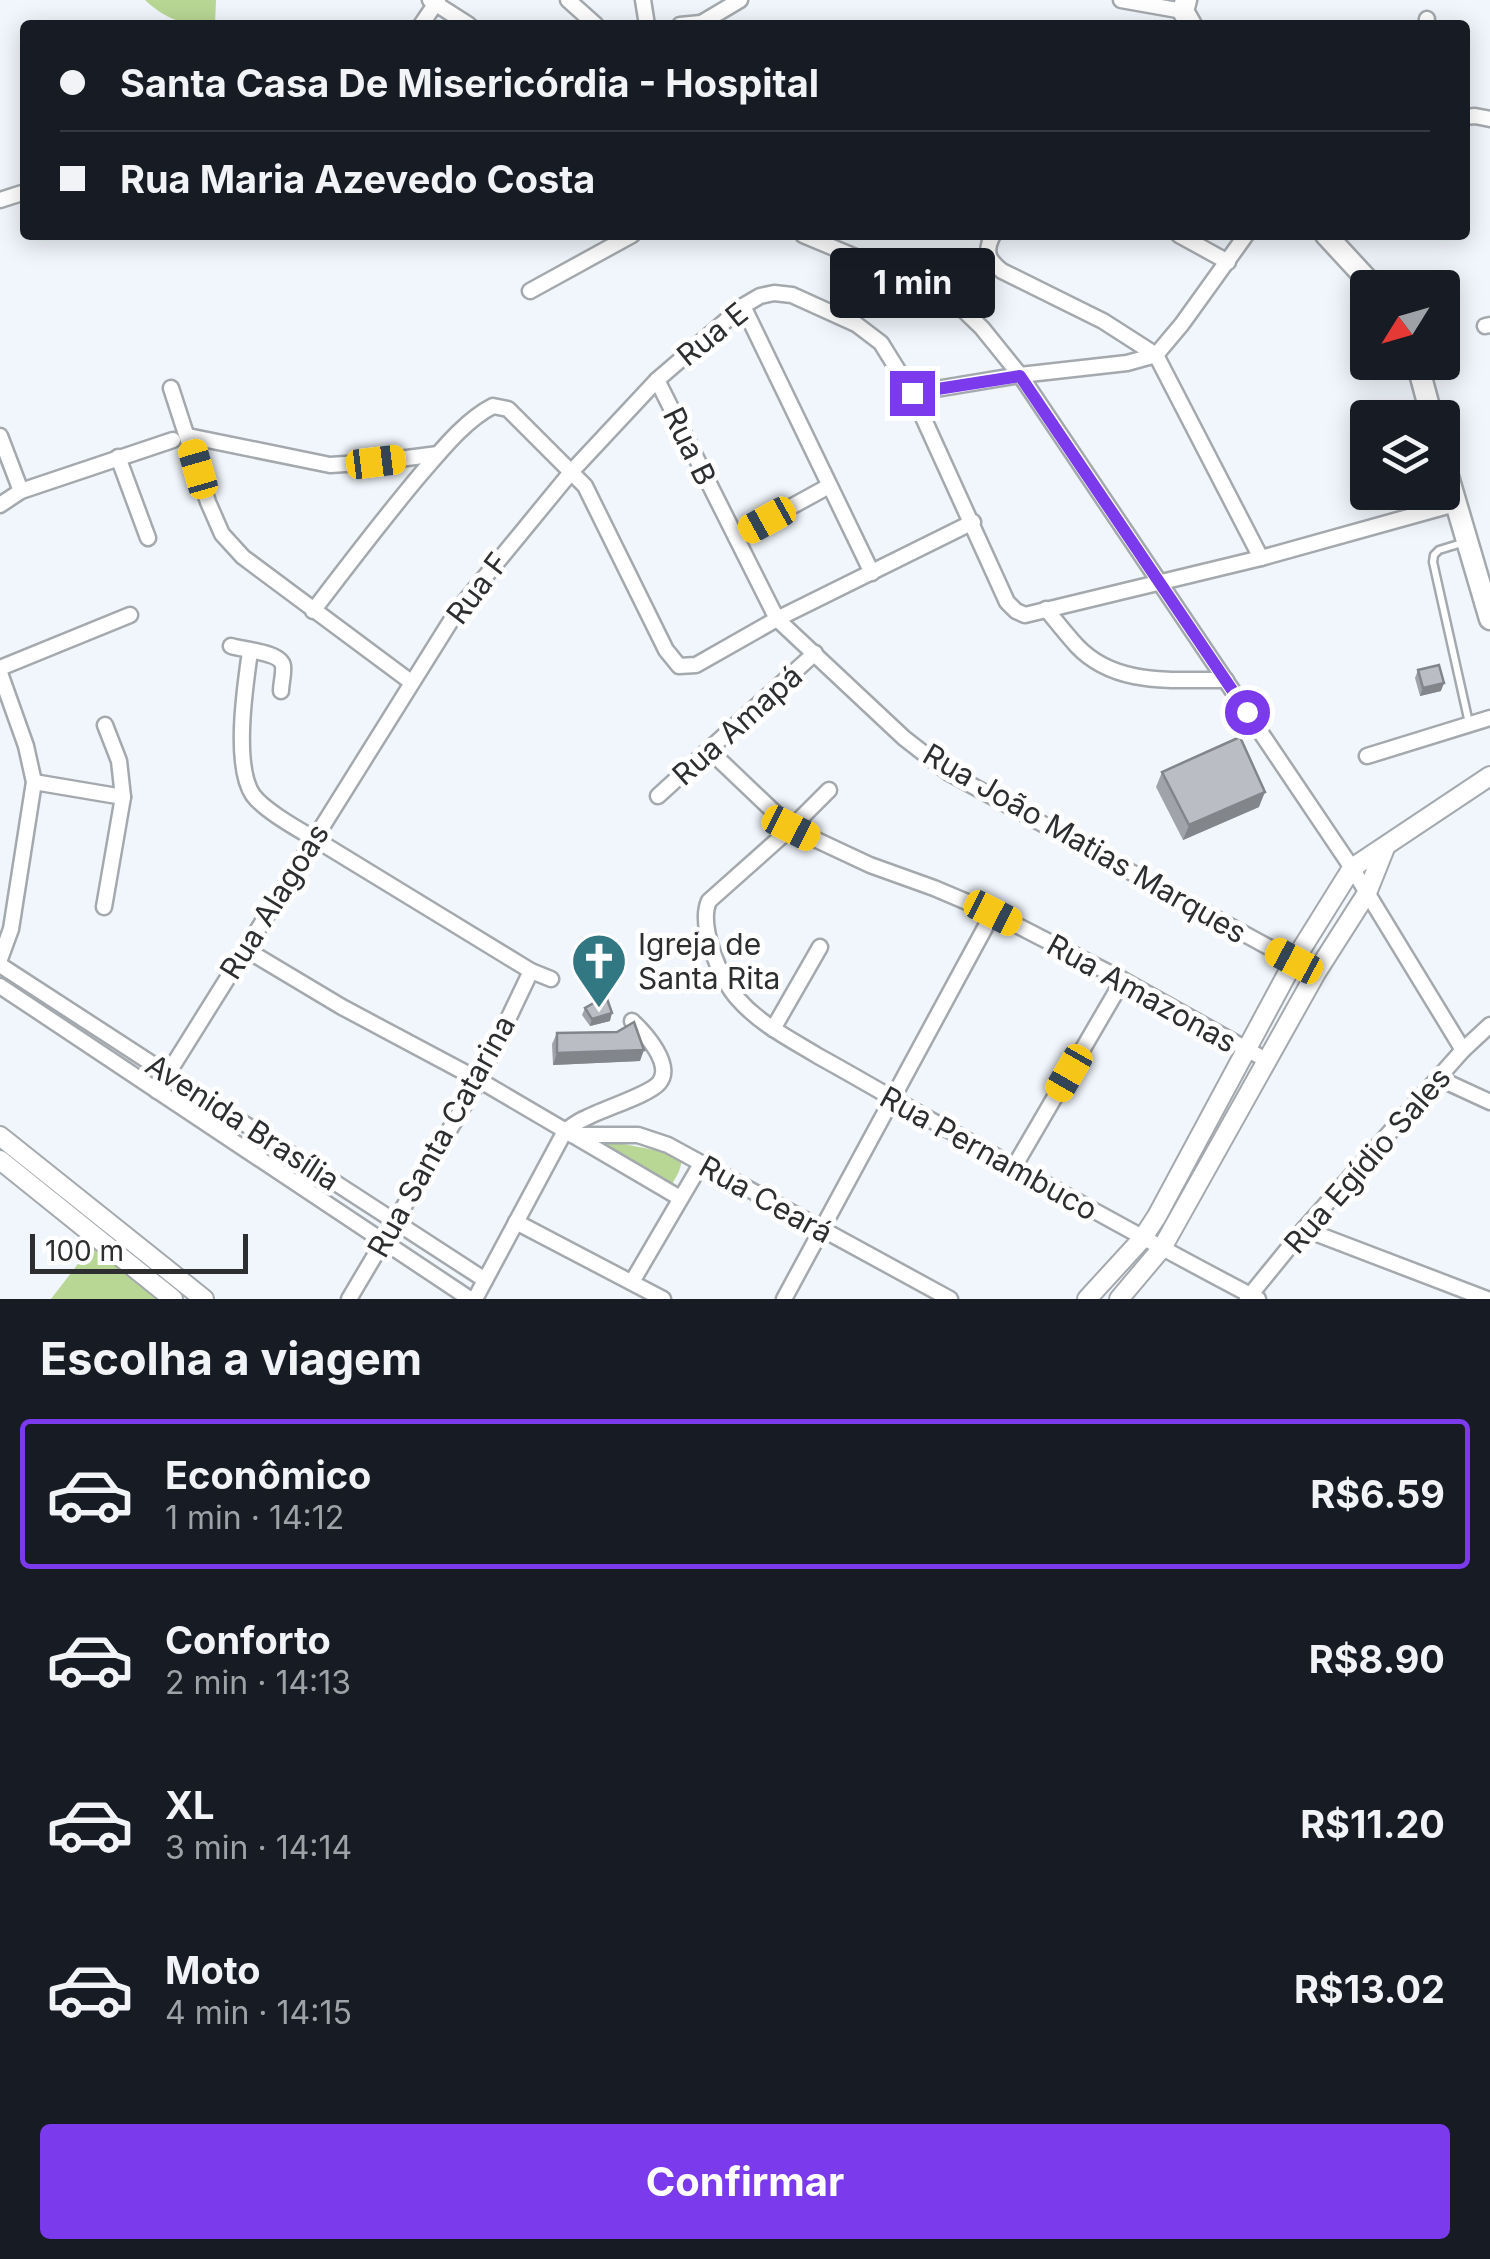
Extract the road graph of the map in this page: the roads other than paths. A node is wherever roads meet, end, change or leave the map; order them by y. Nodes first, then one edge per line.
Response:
1 (568, 0) edge
2 (740, 0) edge
3 (1121, 0) edge
4 (435, 1) edge
5 (1187, 12) edge
6 (462, 20) edge
7 (590, 20) edge
8 (706, 20) edge
9 (623, 240) edge
10 (816, 240) edge
11 (991, 240) edge
12 (1188, 240) edge
13 (1243, 240) edge
14 (1331, 240) edge
15 (1228, 262) junction
16 (1358, 270) edge
17 (530, 291) dead end
18 (743, 306) junction
19 (1156, 355) junction
20 (1020, 376) junction
21 (657, 380) junction
22 (170, 388) dead end
23 (912, 393) junction
24 (0, 436) edge
25 (180, 438) junction
26 (438, 454) junction
27 (118, 457) junction
28 (572, 471) junction
29 (829, 486) junction
30 (21, 492) junction
31 (0, 505) edge
32 (1434, 510) edge
33 (1458, 510) edge
34 (972, 522) junction
35 (736, 537) junction
36 (148, 538) dead end
37 (1468, 541) junction
38 (1260, 558) junction
39 (872, 574) junction
40 (1162, 584) junction
41 (1046, 609) junction
42 (313, 611) junction
43 (130, 615) dead end
44 (777, 619) junction
45 (1490, 619) edge
46 (232, 646) dead end
47 (250, 652) junction
48 (815, 653) junction
49 (0, 670) edge
50 (1226, 680) junction
51 (411, 682) junction
52 (281, 691) dead end
53 (392, 712) joint
54 (1490, 718) edge
55 (1470, 724) junction
56 (105, 725) dead end
57 (709, 750) junction
58 (1367, 756) dead end
59 (1490, 776) edge
60 (34, 782) junction
61 (830, 790) dead end
62 (658, 796) dead end
63 (122, 797) junction
64 (791, 828) junction
65 (314, 838) junction
66 (1385, 848) junction
67 (1352, 868) junction
68 (1366, 892) junction
69 (104, 906) dead end
70 (993, 913) junction
71 (820, 947) dead end
72 (244, 948) junction
73 (1294, 961) junction
74 (0, 962) edge
75 (531, 971) junction
76 (1316, 973) junction
77 (551, 979) dead end
78 (1124, 980) junction
79 (0, 986) edge
80 (632, 1021) edge
81 (1490, 1025) edge
82 (773, 1029) junction
83 (1463, 1050) junction
84 (1247, 1051) junction
85 (1266, 1060) junction
86 (168, 1074) junction
87 (1438, 1078) junction
88 (478, 1080) junction
89 (157, 1090) junction
90 (891, 1098) junction
91 (1490, 1102) edge
92 (569, 1133) junction
93 (0, 1136) edge
94 (0, 1160) edge
95 (701, 1164) junction
96 (1014, 1166) junction
97 (680, 1198) junction
98 (394, 1221) junction
99 (516, 1222) junction
100 (1304, 1229) junction
101 (820, 1230) junction
102 (1142, 1238) junction
103 (383, 1241) junction
104 (1162, 1248) junction
105 (486, 1280) junction
106 (632, 1282) junction
107 (1252, 1298) edge
108 (174, 1299) edge
109 (204, 1299) edge
110 (349, 1299) edge
111 (472, 1299) edge
112 (663, 1299) edge
113 (784, 1299) edge
114 (950, 1299) edge
115 (1087, 1299) edge
116 (1118, 1299) edge
117 (1487, 1299) edge

1 - 7 street
2 - 8 street
3 - 5 street
4 - 6 street
9 - 17 street
10 - 20 street
11 - 19 street
12 - 15 street
13 - 15 street
14 - 16 main road
15 - 19 street
18 - 21 street, Rua E
18 - 23 street, Rua E
18 - 29 street
19 - 20 street
19 - 38 street
20 - 23 street
20 - 40 street
21 - 28 street, Rua E
21 - 35 street, Rua B
22 - 25 street
23 - 34 street, Rua E
24 - 30 street
25 - 26 street
25 - 27 street
25 - 42 street
26 - 28 street
26 - 42 street
27 - 30 street
27 - 36 street
28 - 44 street
28 - 51 street, Rua F
29 - 35 street
29 - 39 street
30 - 31 street
32 - 38 street
33 - 37 main road
34 - 39 street
34 - 41 street, Rua E
35 - 44 street, Rua B
37 - 45 main road
37 - 55 lane
38 - 40 street
39 - 44 street
40 - 41 street
40 - 50 street
41 - 50 street
42 - 51 street
43 - 49 street
44 - 48 street, Rua João Matias Marques
46 - 47 street
47 - 52 street
47 - 65 street
48 - 57 street, Rua Amapá
48 - 73 street, Rua João Matias Marques
49 - 60 street
50 - 67 street
51 - 53 street, Rua F
53 - 65 street, Rua Alagoas
54 - 55 street
55 - 58 street
56 - 63 street
57 - 62 street, Rua Amapá
57 - 64 street, Rua Amazonas
59 - 66 street
60 - 63 street
60 - 74 street
61 - 64 street
63 - 69 street
64 - 70 street, Rua Amazonas
64 - 82 street, Rua Pernambuco
65 - 72 street, Rua Alagoas
65 - 75 street
66 - 67 street
66 - 68 street
67 - 68 street
67 - 73 street
68 - 76 street
68 - 83 street
70 - 78 street, Rua Amazonas
70 - 90 street
71 - 82 street
72 - 86 street, Rua Alagoas
72 - 88 street
73 - 76 street, Rua João Matias Marques
73 - 84 street
74 - 86 street, Avenida Brasília
75 - 77 street
75 - 88 street, Rua Santa Catarina
76 - 85 street
78 - 84 street, Rua Amazonas
78 - 96 street
79 - 89 street, Avenida Brasília
80 - 92 street
81 - 83 street, Rua Egídio Sales
82 - 90 street, Rua Pernambuco
83 - 87 street, Rua Egídio Sales
84 - 85 street, Rua Amazonas
84 - 102 street
85 - 104 street
86 - 89 street, Rua Alagoas
86 - 98 street, Avenida Brasília
87 - 91 street
87 - 100 street, Rua Egídio Sales
88 - 92 street
88 - 98 street, Rua Santa Catarina
89 - 103 street, Avenida Brasília
90 - 96 street, Rua Pernambuco
90 - 101 street
92 - 95 street, Rua Ceará
92 - 97 street
92 - 99 street
93 - 109 street
94 - 108 street
95 - 97 street
95 - 101 street, Rua Ceará
96 - 102 street, Rua Pernambuco
97 - 106 street
98 - 103 street, Rua Santa Catarina
98 - 105 street, Avenida Brasília
99 - 105 street
99 - 106 street
100 - 107 street, Rua Egídio Sales
100 - 117 street
101 - 113 street
101 - 114 street, Rua Ceará
102 - 104 street, Rua Pernambuco
102 - 115 street
103 - 110 street, Rua Santa Catarina
103 - 111 street, Avenida Brasília
104 - 107 street, Rua Pernambuco
104 - 116 street
105 - 111 street
106 - 112 street

